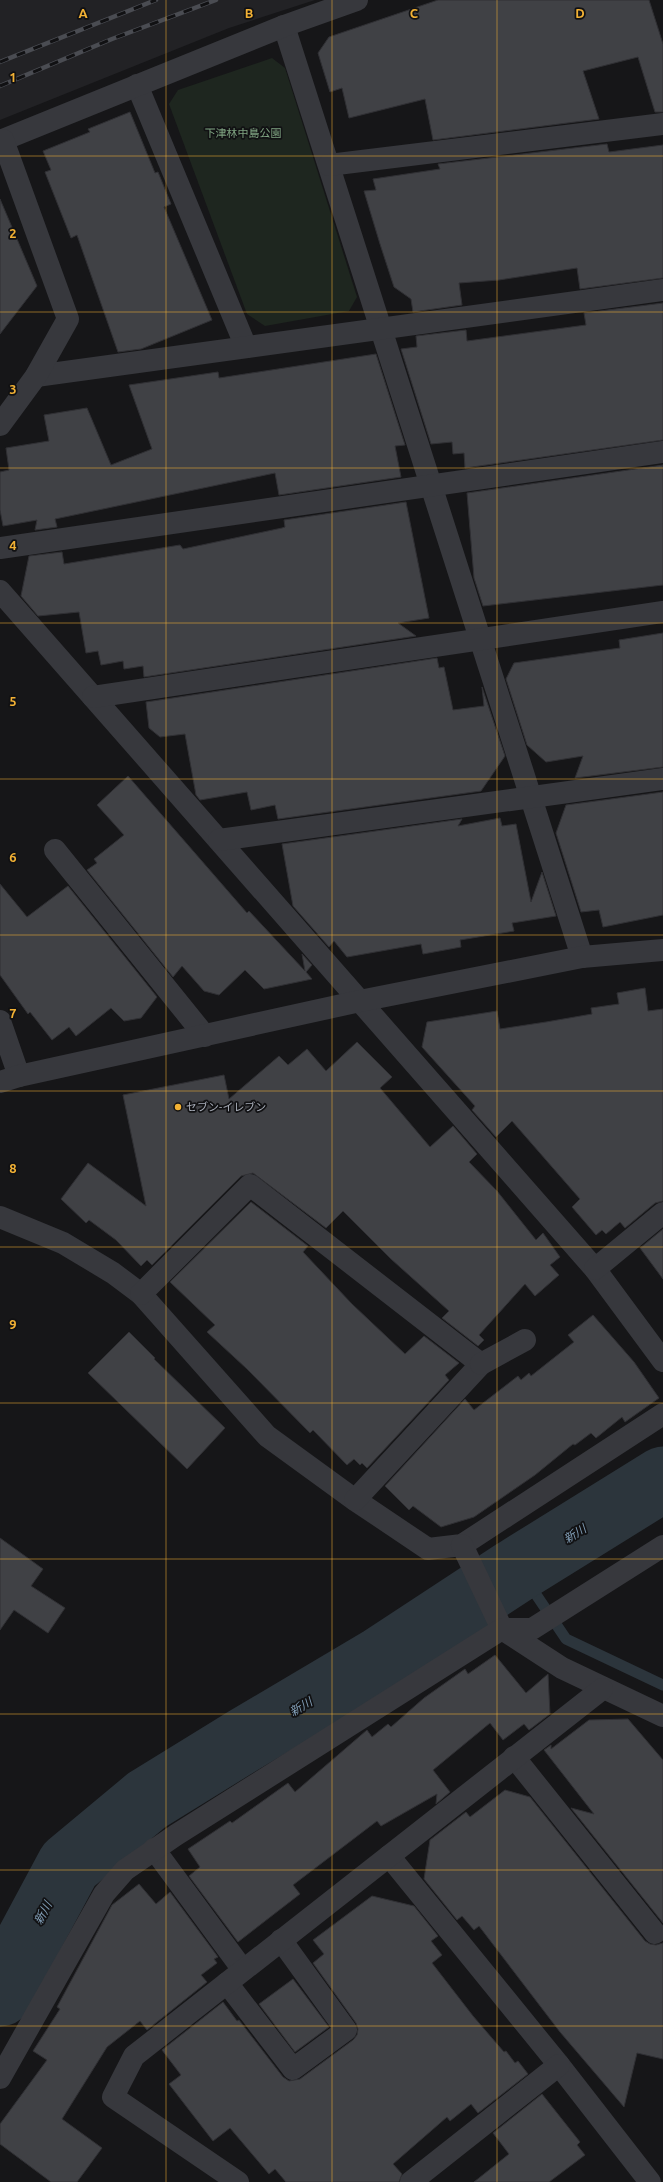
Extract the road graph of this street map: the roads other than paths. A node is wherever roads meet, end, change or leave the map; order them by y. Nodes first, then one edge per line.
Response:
1 (357, 0) edge
2 (284, 26) junction
3 (137, 85) junction
4 (663, 124) edge
5 (1, 140) edge
6 (329, 165) junction
7 (663, 290) edge
8 (381, 329) junction
9 (246, 347) junction
10 (36, 376) junction
11 (0, 425) edge
12 (663, 452) edge
13 (431, 485) junction
14 (0, 548) edge
15 (0, 591) edge
16 (663, 612) edge
17 (480, 639) junction
18 (93, 697) junction
19 (663, 779) edge
20 (531, 797) junction
21 (219, 840) junction
22 (55, 850) dead end
23 (663, 950) edge
24 (582, 957) junction
25 (360, 1001) junction
26 (0, 1021) edge
27 (205, 1036) junction
28 (10, 1079) edge
29 (663, 1213) edge
30 (0, 1217) edge
31 (595, 1269) junction
32 (141, 1294) junction
33 (525, 1340) dead end
34 (663, 1361) edge
35 (481, 1364) junction
36 (663, 1414) edge
37 (355, 1500) junction
38 (462, 1545) junction
39 (663, 1546) edge
40 (498, 1623) junction
41 (602, 1689) junction
42 (663, 1716) edge
43 (514, 1757) junction
44 (154, 1849) junction
45 (389, 1856) junction
46 (655, 1933) dead end
47 (281, 1940) junction
48 (235, 1976) junction
49 (559, 2065) junction
50 (0, 2078) edge
51 (238, 2182) edge
52 (412, 2182) edge
53 (650, 2182) edge

1 - 2 street
2 - 3 street
2 - 6 street
3 - 5 street
3 - 9 street
4 - 6 street
5 - 10 street
6 - 8 street
7 - 8 street
8 - 9 street
8 - 13 street
9 - 10 street
10 - 11 street
12 - 13 street
13 - 14 street
13 - 17 street
15 - 18 street
16 - 17 street
17 - 18 street
17 - 20 street
18 - 21 street
19 - 20 street
20 - 21 street
20 - 24 street
21 - 25 street
22 - 27 street
23 - 24 street
24 - 25 street
25 - 27 street
25 - 31 street
26 - 28 street
27 - 28 street
29 - 31 street
30 - 32 street
31 - 34 street
32 - 35 street
32 - 37 street
33 - 35 street
35 - 37 street
36 - 38 street
37 - 38 street
38 - 40 street
39 - 40 street
40 - 41 street
40 - 44 street
41 - 42 street
41 - 43 street
43 - 45 street
43 - 46 street
44 - 48 street
44 - 50 street
45 - 47 street
45 - 49 street
47 - 48 street
47 - 48 street
48 - 51 street
49 - 52 street
49 - 53 street

